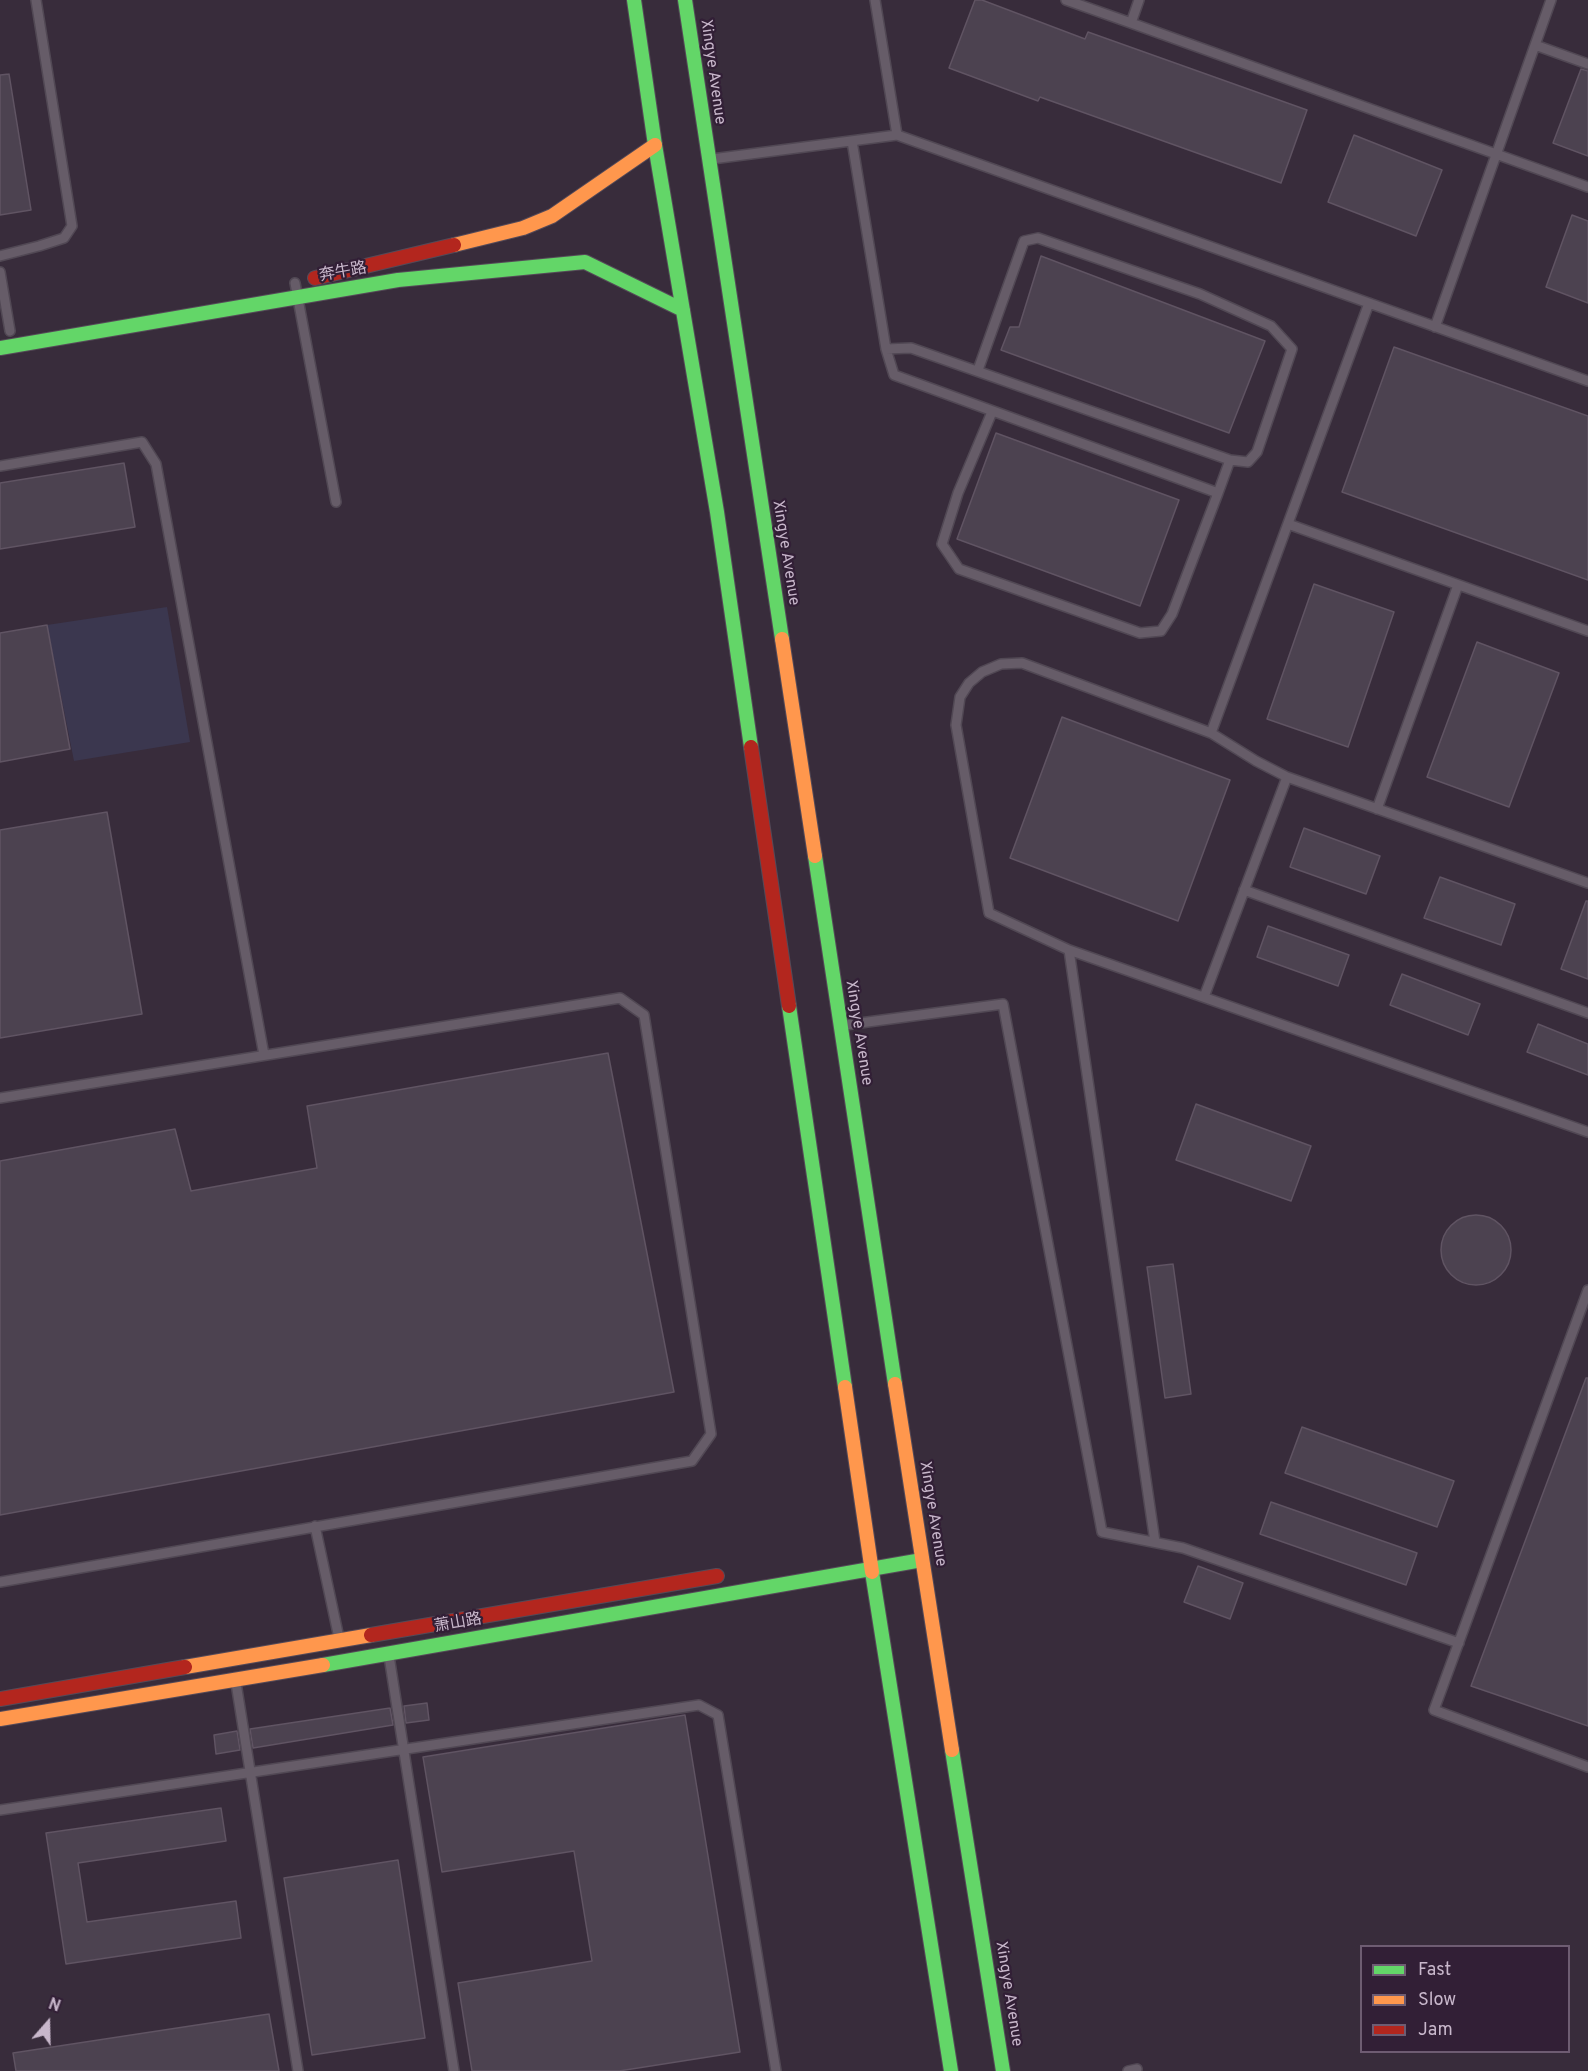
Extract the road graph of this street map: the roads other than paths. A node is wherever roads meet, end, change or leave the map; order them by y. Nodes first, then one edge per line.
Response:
1 (36, 0) edge
2 (634, 0) edge
3 (685, 0) edge
4 (875, 0) edge
5 (1066, 0) edge
6 (1139, 0) edge
7 (1551, 0) edge
8 (1131, 23) junction
9 (1535, 45) junction
10 (1588, 64) edge
11 (897, 135) junction
12 (852, 141) junction
13 (655, 145) junction
14 (1496, 154) junction
15 (708, 159) junction
16 (1588, 187) edge
17 (0, 256) edge
18 (0, 272) edge
19 (289, 284) joint
20 (298, 297) junction
21 (1369, 303) junction
22 (683, 310) junction
23 (1435, 327) junction
24 (11, 331) edge
25 (0, 348) edge
26 (886, 349) junction
27 (978, 370) junction
28 (1588, 381) edge
29 (992, 412) junction
30 (1230, 460) junction
31 (0, 466) edge
32 (1218, 493) junction
33 (336, 502) dead end
34 (1288, 524) junction
35 (1458, 585) junction
36 (1588, 631) edge
37 (1211, 733) junction
38 (1287, 777) junction
39 (1377, 809) junction
40 (1588, 883) edge
41 (1244, 890) junction
42 (1069, 950) junction
43 (1204, 998) junction
44 (1588, 1013) edge
45 (840, 1026) junction
46 (264, 1055) junction
47 (0, 1098) edge
48 (1588, 1132) edge
49 (1588, 1290) edge
50 (315, 1526) junction
51 (1155, 1542) junction
52 (922, 1560) junction
53 (872, 1568) junction
54 (728, 1574) dead end
55 (0, 1581) edge
56 (339, 1641) junction
57 (1459, 1643) junction
58 (389, 1654) junction
59 (344, 1661) junction
60 (235, 1678) junction
61 (0, 1699) edge
62 (0, 1719) edge
63 (404, 1749) junction
64 (1588, 1767) edge
65 (250, 1773) junction
66 (2, 1812) edge
67 (298, 2071) edge
68 (453, 2071) edge
69 (776, 2071) edge
70 (951, 2071) edge
71 (1003, 2071) edge

1 - 17 lane
2 - 13 main road
3 - 15 main road, Xingye Avenue
4 - 11 lane
5 - 8 lane
6 - 8 lane
7 - 9 lane
8 - 14 lane
9 - 10 lane
9 - 14 lane
11 - 12 lane
11 - 21 lane
12 - 15 lane
12 - 26 lane
13 - 19 main road, 奔牛路
13 - 22 main road
14 - 16 lane
14 - 23 lane
15 - 45 main road, Xingye Avenue
18 - 24 lane
19 - 20 lane
20 - 22 main road, 奔牛路
20 - 25 main road, 奔牛路
20 - 33 lane
21 - 23 lane
21 - 34 lane
22 - 53 main road
23 - 28 lane
26 - 27 lane
26 - 29 lane
27 - 30 lane
27 - 30 lane
29 - 32 lane
29 - 32 lane
30 - 32 lane
31 - 46 lane
34 - 35 lane
34 - 37 lane
35 - 36 lane
35 - 39 lane
37 - 38 lane
37 - 42 lane
38 - 39 lane
38 - 41 lane
39 - 40 lane
41 - 43 lane
41 - 44 lane
42 - 43 lane
42 - 51 lane
43 - 48 lane
45 - 51 lane
45 - 52 main road, Xingye Avenue
46 - 47 lane
46 - 50 lane
49 - 57 lane
50 - 55 lane
50 - 56 lane
51 - 57 lane
52 - 53 main road, 萧山路
52 - 71 main road, Xingye Avenue
53 - 58 main road, 萧山路
53 - 70 main road
54 - 56 main road, 萧山路
56 - 59 lane
56 - 61 main road, 萧山路
57 - 64 lane
58 - 59 main road, 萧山路
58 - 63 lane
59 - 60 main road, 萧山路
60 - 62 main road, 萧山路
60 - 65 lane
63 - 65 lane
63 - 68 lane
63 - 69 lane
65 - 66 lane
65 - 67 lane

